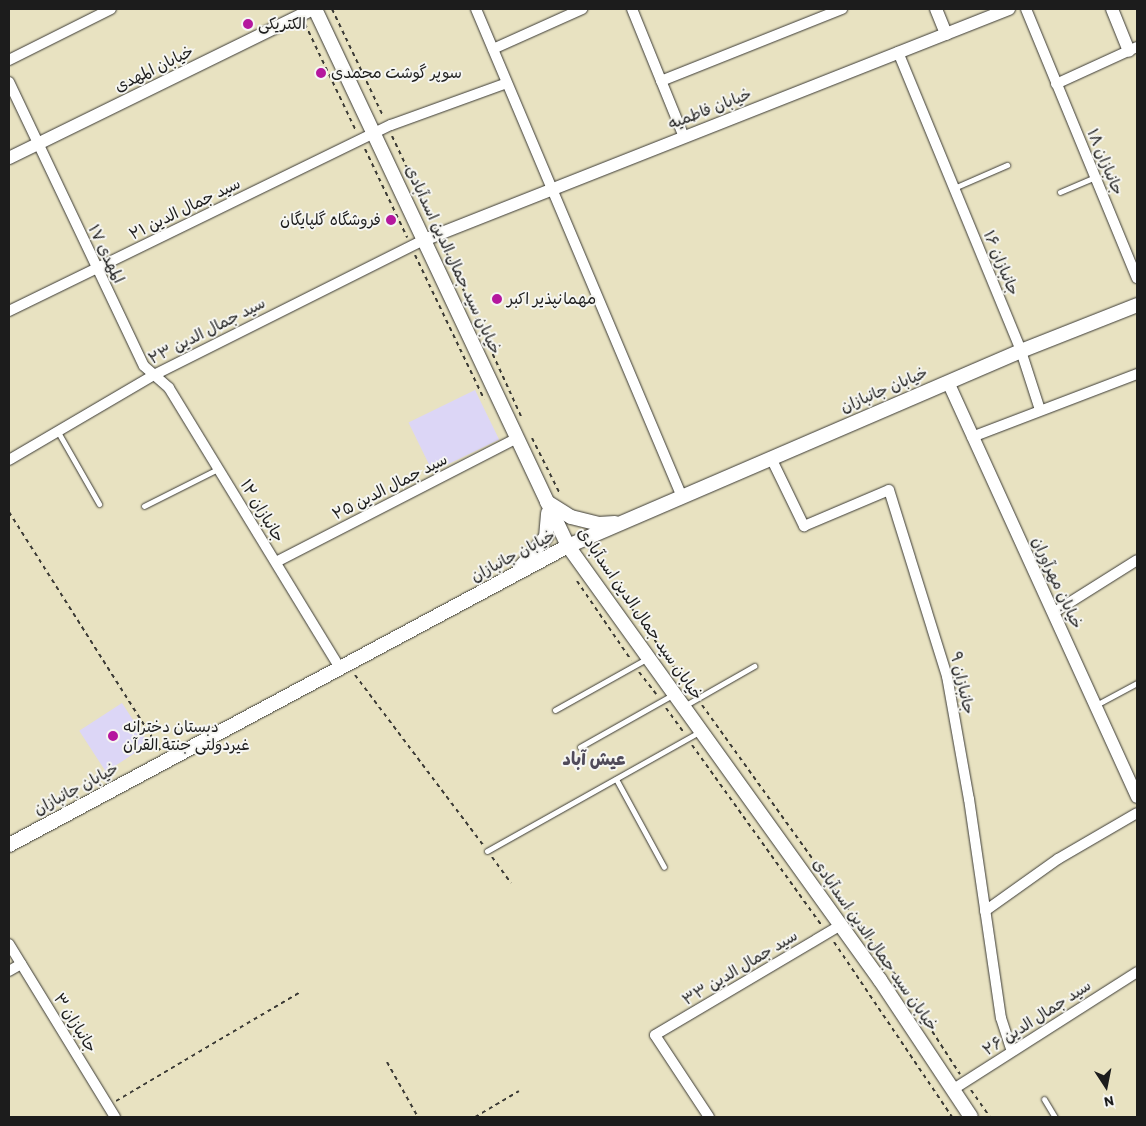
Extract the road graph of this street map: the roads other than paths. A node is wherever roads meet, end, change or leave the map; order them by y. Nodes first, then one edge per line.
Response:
1 (111, 9) edge
2 (314, 9) edge
3 (476, 9) edge
4 (582, 9) edge
5 (632, 9) edge
6 (842, 9) edge
7 (936, 9) edge
8 (1009, 9) edge
9 (1026, 9) edge
10 (1112, 9) edge
11 (946, 34) junction
12 (493, 49) junction
13 (1133, 49) edge
14 (898, 52) junction
15 (9, 60) edge
16 (661, 81) junction
17 (9, 82) edge
18 (507, 83) junction
19 (1056, 84) junction
20 (374, 134) junction
21 (684, 136) junction
22 (38, 143) junction
23 (9, 158) edge
24 (1007, 165) dead end
25 (1095, 177) junction
26 (954, 188) junction
27 (550, 189) junction
28 (1060, 192) dead end
29 (424, 240) junction
30 (96, 269) junction
31 (1137, 278) edge
32 (1137, 305) edge
33 (9, 311) edge
34 (1021, 351) junction
35 (154, 374) junction
36 (1137, 374) edge
37 (948, 382) junction
38 (1040, 410) junction
39 (58, 431) junction
40 (523, 435) junction
41 (972, 436) junction
42 (772, 458) junction
43 (9, 460) edge
44 (219, 469) junction
45 (682, 497) junction
46 (546, 502) junction
47 (99, 504) dead end
48 (144, 506) dead end
49 (621, 523) junction
50 (568, 546) junction
51 (1137, 560) edge
52 (276, 562) junction
53 (514, 575) junction
54 (1053, 613) junction
55 (649, 658) junction
56 (343, 666) junction
57 (754, 666) dead end
58 (1137, 683) edge
59 (675, 694) junction
60 (683, 706) junction
61 (1095, 706) junction
62 (555, 710) dead end
63 (702, 731) junction
64 (580, 747) dead end
65 (616, 779) junction
66 (1137, 797) edge
67 (1137, 813) edge
68 (9, 845) edge
69 (487, 850) road end
70 (664, 867) dead end
71 (985, 911) junction
72 (841, 925) junction
73 (9, 944) edge
74 (21, 964) junction
75 (9, 971) edge
76 (1137, 972) edge
77 (1012, 1051) junction
78 (952, 1090) junction
79 (1044, 1099) dead end
80 (115, 1117) edge
81 (709, 1117) edge
82 (971, 1117) edge
83 (1055, 1117) edge

1 - 15 street
2 - 20 main road, خیابان سید جمال الدین اسدآبادی
2 - 22 street, خیابان المهدی
3 - 12 street
4 - 12 street
5 - 16 street
6 - 16 street
7 - 11 street
8 - 11 street, خیابان فاطمیه
9 - 19 street, جانبازان ۱۸
10 - 13 street
11 - 14 street, خیابان فاطمیه
12 - 18 street
13 - 19 street
14 - 21 street, خیابان فاطمیه
14 - 26 street, جانبازان ۱۶
16 - 21 street
17 - 22 street, المهدی ۱۷
18 - 20 street, سید جمال الدین ۲۱
18 - 27 street
19 - 25 street, جانبازان ۱۸
20 - 29 main road, خیابان سید جمال الدین اسدآبادی
20 - 30 street, سید جمال الدین ۲۱
21 - 27 street, خیابان فاطمیه
22 - 23 street, خیابان المهدی
22 - 30 street, المهدی ۱۷
24 - 26 lane
25 - 28 lane
25 - 31 street, جانبازان ۱۸
26 - 34 street, جانبازان ۱۶
27 - 29 street, خیابان فاطمیه
27 - 45 street
29 - 35 street, سید جمال الدین ۲۳
29 - 40 main road, خیابان سید جمال الدین اسدآبادی
30 - 33 street, سید جمال الدین ۲۱
30 - 35 street, المهدی ۱۷
32 - 34 main road, خیابان جانبازان
34 - 37 main road, خیابان جانبازان
34 - 38 street, جانبازان ۱۶
35 - 39 street, سید جمال الدین ۲۳
35 - 44 street, جانبازان ۱۲
36 - 38 street
37 - 41 street, خیابان مهرآوران
37 - 42 main road, خیابان جانبازان
38 - 41 street
39 - 43 street, سید جمال الدین ۲۳
39 - 47 lane
40 - 46 main road, خیابان سید جمال الدین اسدآبادی
40 - 52 street, سید جمال الدین ۲۵
41 - 54 street, خیابان مهرآوران
42 - 45 main road, خیابان جانبازان
42 - 71 street, جانبازان ۹
44 - 48 lane
44 - 52 street, جانبازان ۱۲
45 - 49 main road, خیابان جانبازان
46 - 49 main road
46 - 50 main road, خیابان سید جمال الدین اسدآبادی
46 - 53 main road
49 - 50 main road, خیابان جانبازان
50 - 53 main road, خیابان جانبازان
50 - 55 main road, خیابان سید جمال الدین اسدآبادی
51 - 54 street
52 - 56 street, جانبازان ۱۲
53 - 56 main road, خیابان جانبازان
54 - 61 street, خیابان مهرآوران
55 - 59 main road, خیابان سید جمال الدین اسدآبادی
55 - 62 lane
56 - 68 main road, خیابان جانبازان
57 - 60 lane
58 - 61 lane
59 - 60 main road, خیابان سید جمال الدین اسدآبادی
59 - 64 lane
60 - 63 main road, خیابان سید جمال الدین اسدآبادی
61 - 66 street, خیابان مهرآوران
63 - 65 lane
63 - 72 main road, خیابان سید جمال الدین اسدآبادی
65 - 69 lane
65 - 70 lane
67 - 71 street
71 - 77 street, جانبازان ۹
72 - 78 main road, خیابان سید جمال الدین اسدآبادی
72 - 81 street, سید جمال الدین ۳۳
73 - 74 street, جانبازان ۳
74 - 75 street
74 - 80 street, جانبازان ۳
76 - 77 street, سید جمال الدین ۲۶
77 - 78 street, سید جمال الدین ۲۶
78 - 82 main road, خیابان سید جمال الدین اسدآبادی
79 - 83 lane

